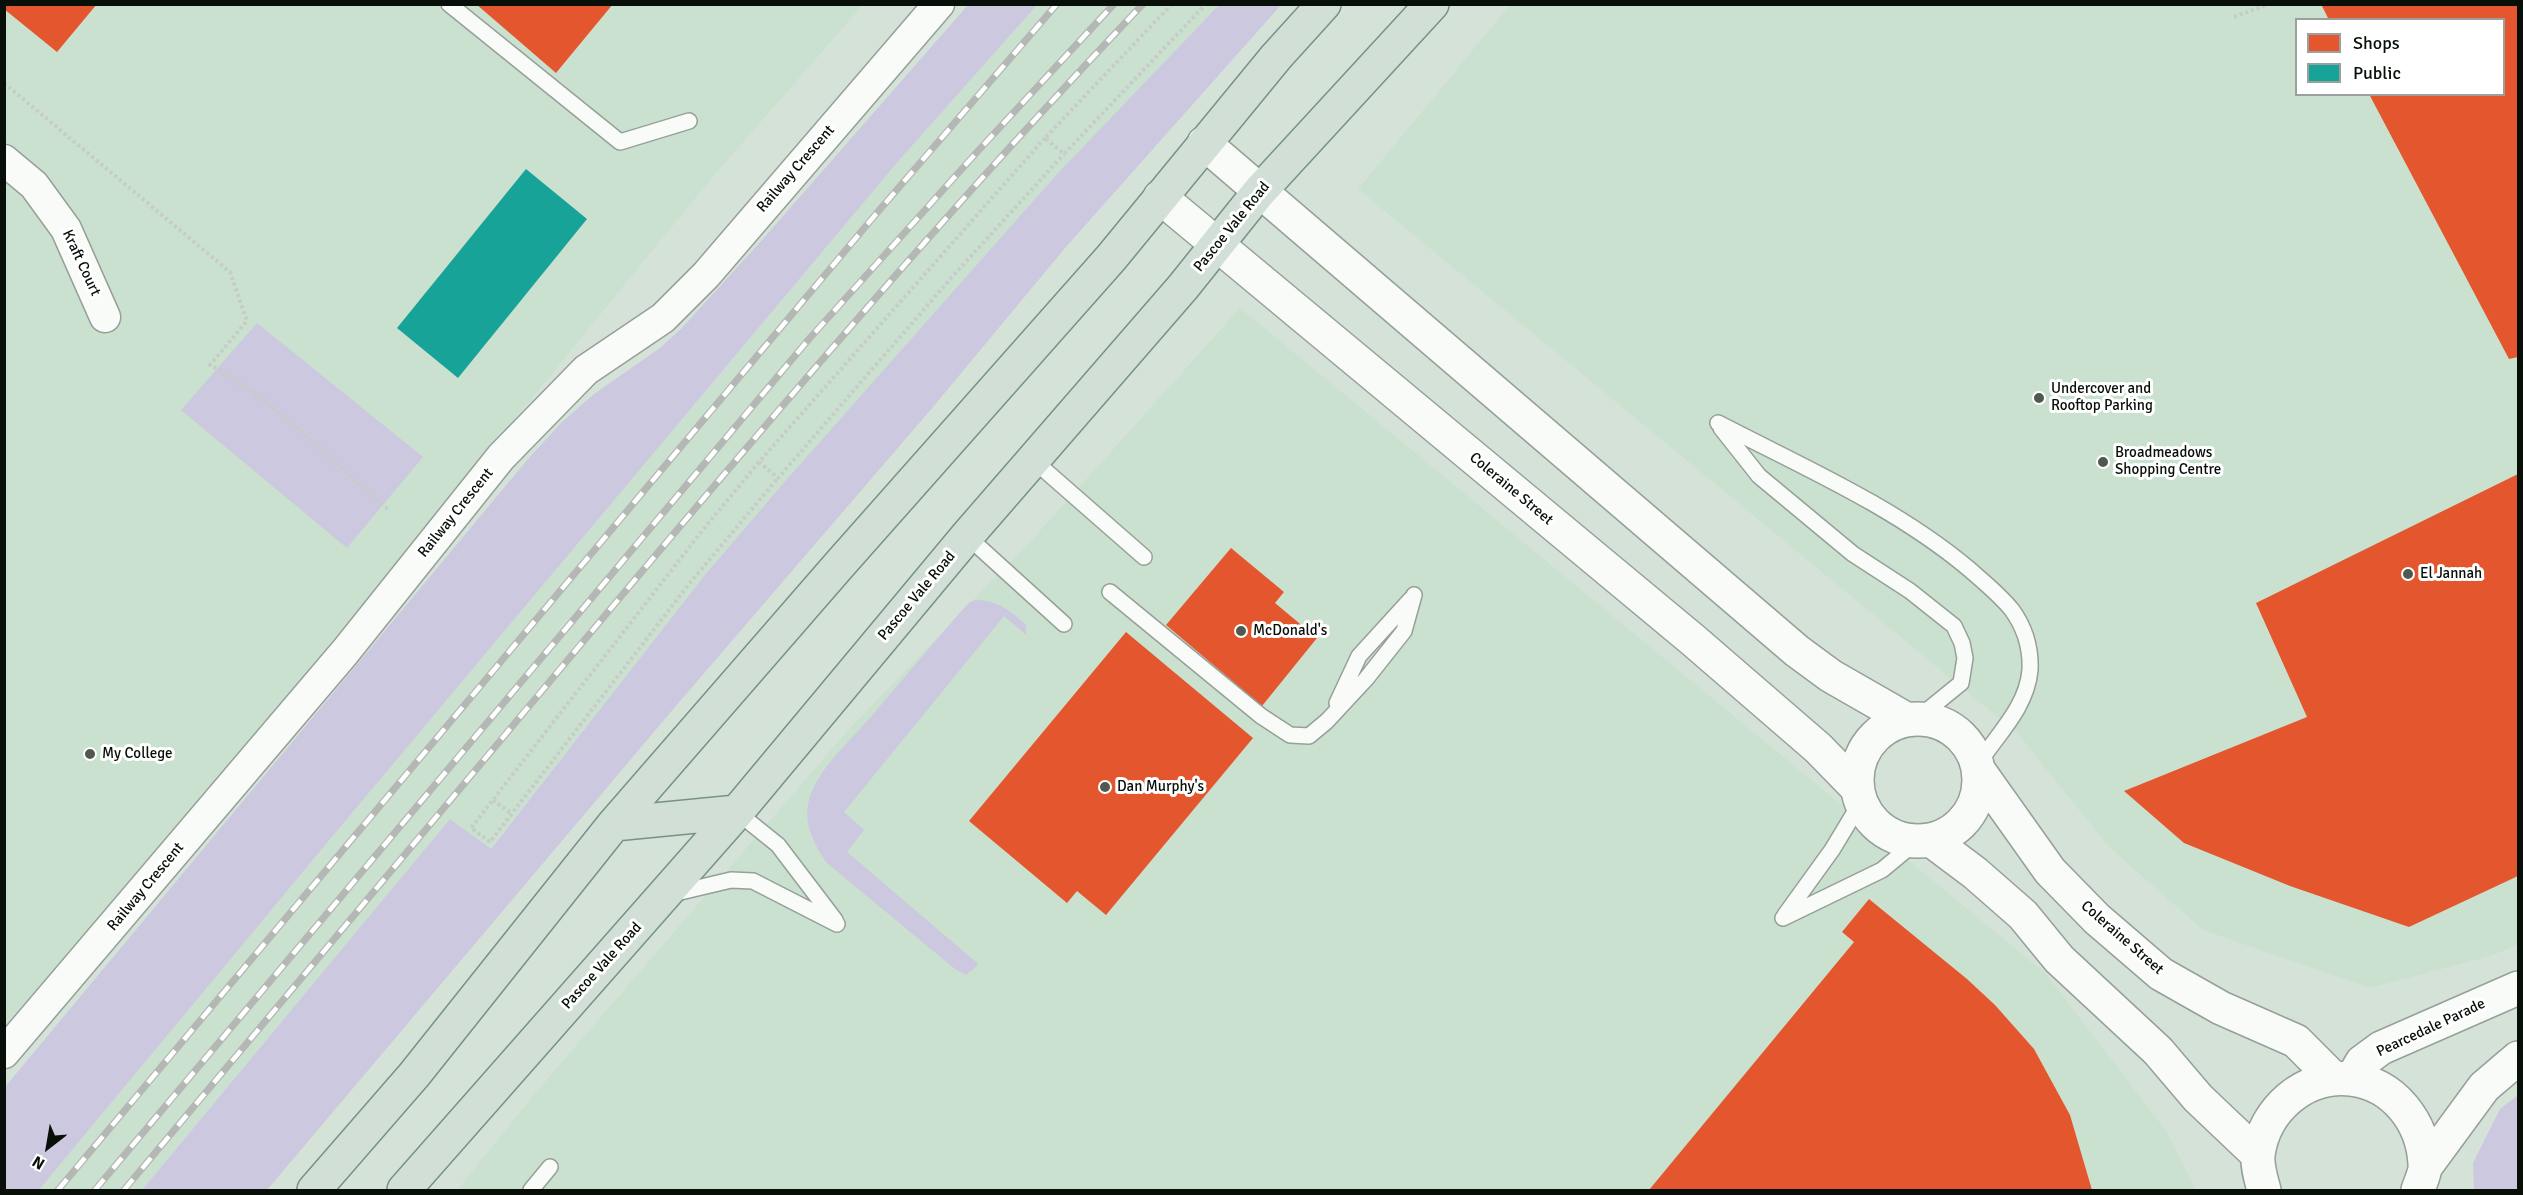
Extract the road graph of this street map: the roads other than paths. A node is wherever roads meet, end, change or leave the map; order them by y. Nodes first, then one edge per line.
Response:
1 (448, 4) edge
2 (939, 4) edge
3 (1324, 4) edge
4 (1432, 4) edge
5 (689, 121) dead end
6 (1204, 143) junction
7 (4, 160) edge
8 (1259, 192) junction
9 (1160, 197) junction
10 (1217, 245) junction
11 (105, 317) dead end
12 (1032, 459) junction
13 (967, 536) junction
14 (1144, 557) dead end
15 (1110, 592) dead end
16 (1414, 595) dead end
17 (1064, 624) dead end
18 (1912, 719) junction
19 (1978, 767) junction
20 (1859, 795) junction
21 (737, 812) junction
22 (614, 824) junction
23 (1924, 840) junction
24 (663, 896) junction
25 (2518, 988) edge
26 (4, 1053) edge
27 (2518, 1058) edge
28 (2343, 1079) junction
29 (550, 1167) dead end
30 (2257, 1177) edge
31 (2425, 1180) edge
32 (314, 1191) edge
33 (404, 1191) edge
34 (531, 1191) edge

1 - 5 lane
2 - 26 street, Railway Crescent
3 - 6 main road
4 - 8 main road, Pascoe Vale Road
6 - 8 street
6 - 9 main road
7 - 11 street, Kraft Court
8 - 10 main road, Pascoe Vale Road
8 - 18 street
9 - 10 street, Coleraine Street
9 - 22 main road
10 - 12 main road, Pascoe Vale Road
10 - 20 street, Coleraine Street
12 - 13 main road, Pascoe Vale Road
12 - 14 lane
13 - 17 lane
13 - 21 main road, Pascoe Vale Road
15 - 16 lane
18 - 19 street
18 - 19 lane
18 - 20 street
19 - 23 street
19 - 28 street, Coleraine Street
20 - 23 street
20 - 23 lane
21 - 22 main road
21 - 24 main road, Pascoe Vale Road
21 - 24 lane
22 - 32 main road
23 - 30 street
24 - 33 main road, Pascoe Vale Road
25 - 28 street, Pearcedale Parade
27 - 31 street
28 - 30 street
28 - 31 street
29 - 34 lane

